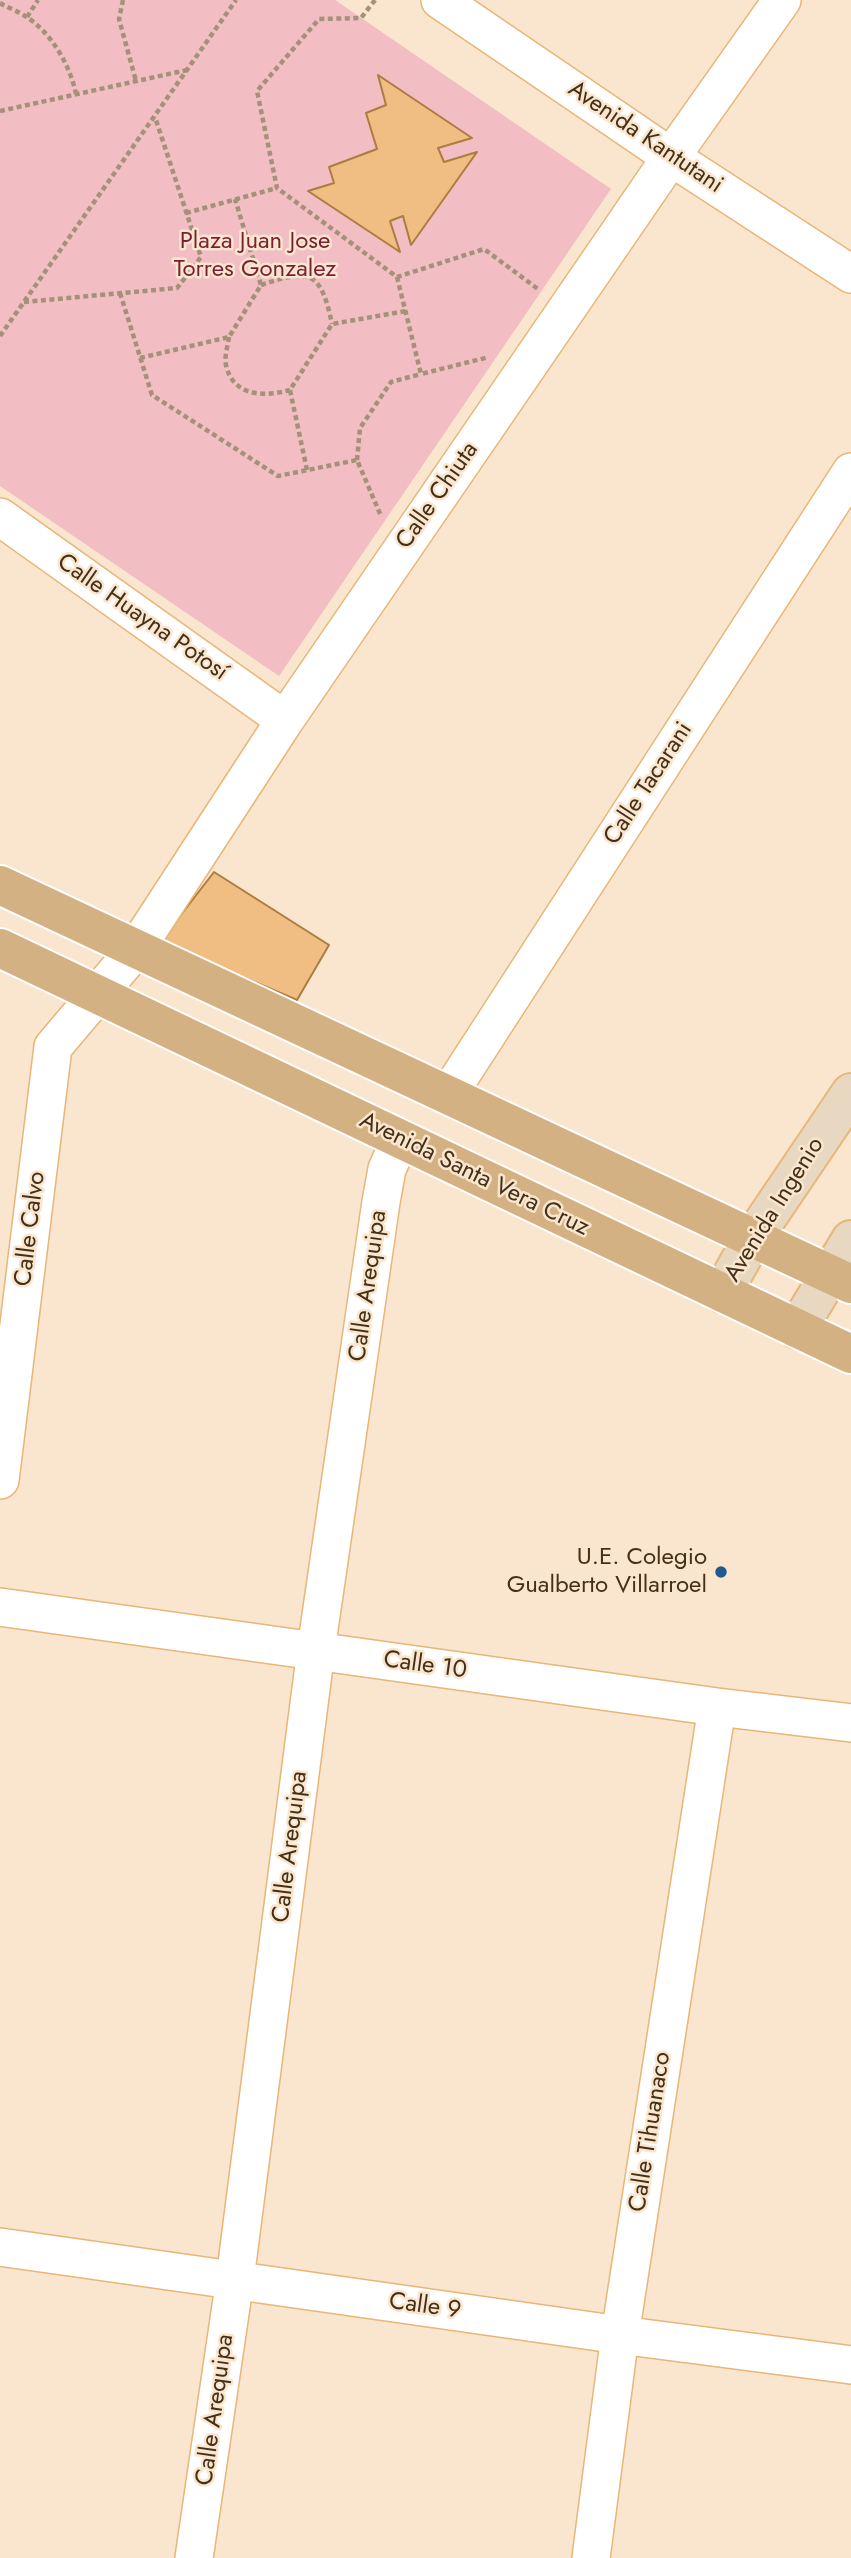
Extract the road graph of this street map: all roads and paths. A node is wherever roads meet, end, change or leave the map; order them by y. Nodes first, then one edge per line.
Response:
1 (38, 0) edge
2 (123, 0) edge
3 (236, 0) edge
4 (374, 0) edge
5 (440, 0) edge
6 (782, 0) edge
7 (0, 4) edge
8 (27, 17) junction
9 (187, 70) junction
10 (136, 81) junction
11 (76, 94) junction
12 (0, 111) edge
13 (155, 116) junction
14 (671, 157) junction
15 (277, 188) junction
16 (235, 200) junction
17 (186, 213) junction
18 (851, 275) edge
19 (397, 277) junction
20 (261, 285) junction
21 (120, 293) junction
22 (24, 302) junction
23 (568, 307) junction
24 (406, 311) junction
25 (332, 324) junction
26 (0, 335) edge
27 (229, 337) junction
28 (141, 358) junction
29 (421, 374) junction
30 (523, 374) junction
31 (290, 390) junction
32 (357, 460) junction
33 (307, 470) junction
34 (851, 472) edge
35 (0, 517) edge
36 (408, 540) junction
37 (285, 720) junction
38 (0, 885) edge
39 (0, 948) edge
40 (136, 949) junction
41 (97, 993) junction
42 (851, 1093) edge
43 (448, 1095) junction
44 (400, 1140) junction
45 (753, 1238) junction
46 (851, 1240) edge
47 (840, 1279) edge
48 (722, 1293) junction
49 (797, 1329) junction
50 (851, 1354) edge
51 (0, 1480) edge
52 (0, 1606) edge
53 (316, 1650) junction
54 (717, 1707) junction
55 (851, 1723) edge
56 (0, 2247) edge
57 (235, 2279) junction
58 (620, 2335) junction
59 (851, 2365) edge
60 (194, 2558) edge
61 (591, 2558) edge

1 - 8 path
2 - 10 path
3 - 9 path
4 - 15 path
5 - 14 street, Avenida Kantutani
6 - 14 street, Calle Chiuta
7 - 8 path
8 - 11 path
9 - 10 path
9 - 13 path
10 - 11 path
11 - 12 path
13 - 17 path
13 - 22 path
14 - 18 street, Avenida Kantutani
14 - 23 street, Calle Chiuta
15 - 16 path
15 - 19 path
16 - 17 path
16 - 20 path
17 - 21 path
19 - 23 path
19 - 24 path
20 - 25 path
20 - 27 path
21 - 22 path
21 - 28 path
22 - 26 path
23 - 30 street, Calle Chiuta
24 - 25 path
24 - 29 path
25 - 31 path
27 - 28 path
27 - 31 path
28 - 33 path
29 - 30 path
29 - 32 path
30 - 36 street, Calle Chiuta
31 - 33 path
32 - 33 path
32 - 36 path
34 - 43 street, Calle Tacarani
35 - 37 street, Calle Huayna Potosí
36 - 37 street, Calle Chiuta
37 - 40 street, Calle Chiuta
38 - 40 main road
39 - 41 main road, Avenida Santa Vera Cruz
40 - 41 street, Calle Chiuta
40 - 43 main road
41 - 44 main road, Avenida Santa Vera Cruz
41 - 51 street, Calle Calvo
42 - 45 street, Avenida Ingenio
43 - 45 main road
44 - 48 main road, Avenida Santa Vera Cruz
44 - 53 street, Calle Arequipa
45 - 47 main road
45 - 48 street, Avenida Ingenio
46 - 47 street
47 - 49 street
48 - 49 main road, Avenida Santa Vera Cruz
49 - 50 main road, Avenida Santa Vera Cruz
52 - 53 street, Calle 10
53 - 54 street, Calle 10
53 - 57 street, Calle Arequipa
54 - 55 street, Calle 10
54 - 58 street, Calle Tihuanaco
56 - 57 street, Calle 9
57 - 58 street, Calle 9
57 - 60 street, Calle Arequipa
58 - 59 street, Calle 9
58 - 61 street, Calle Tihuanaco

